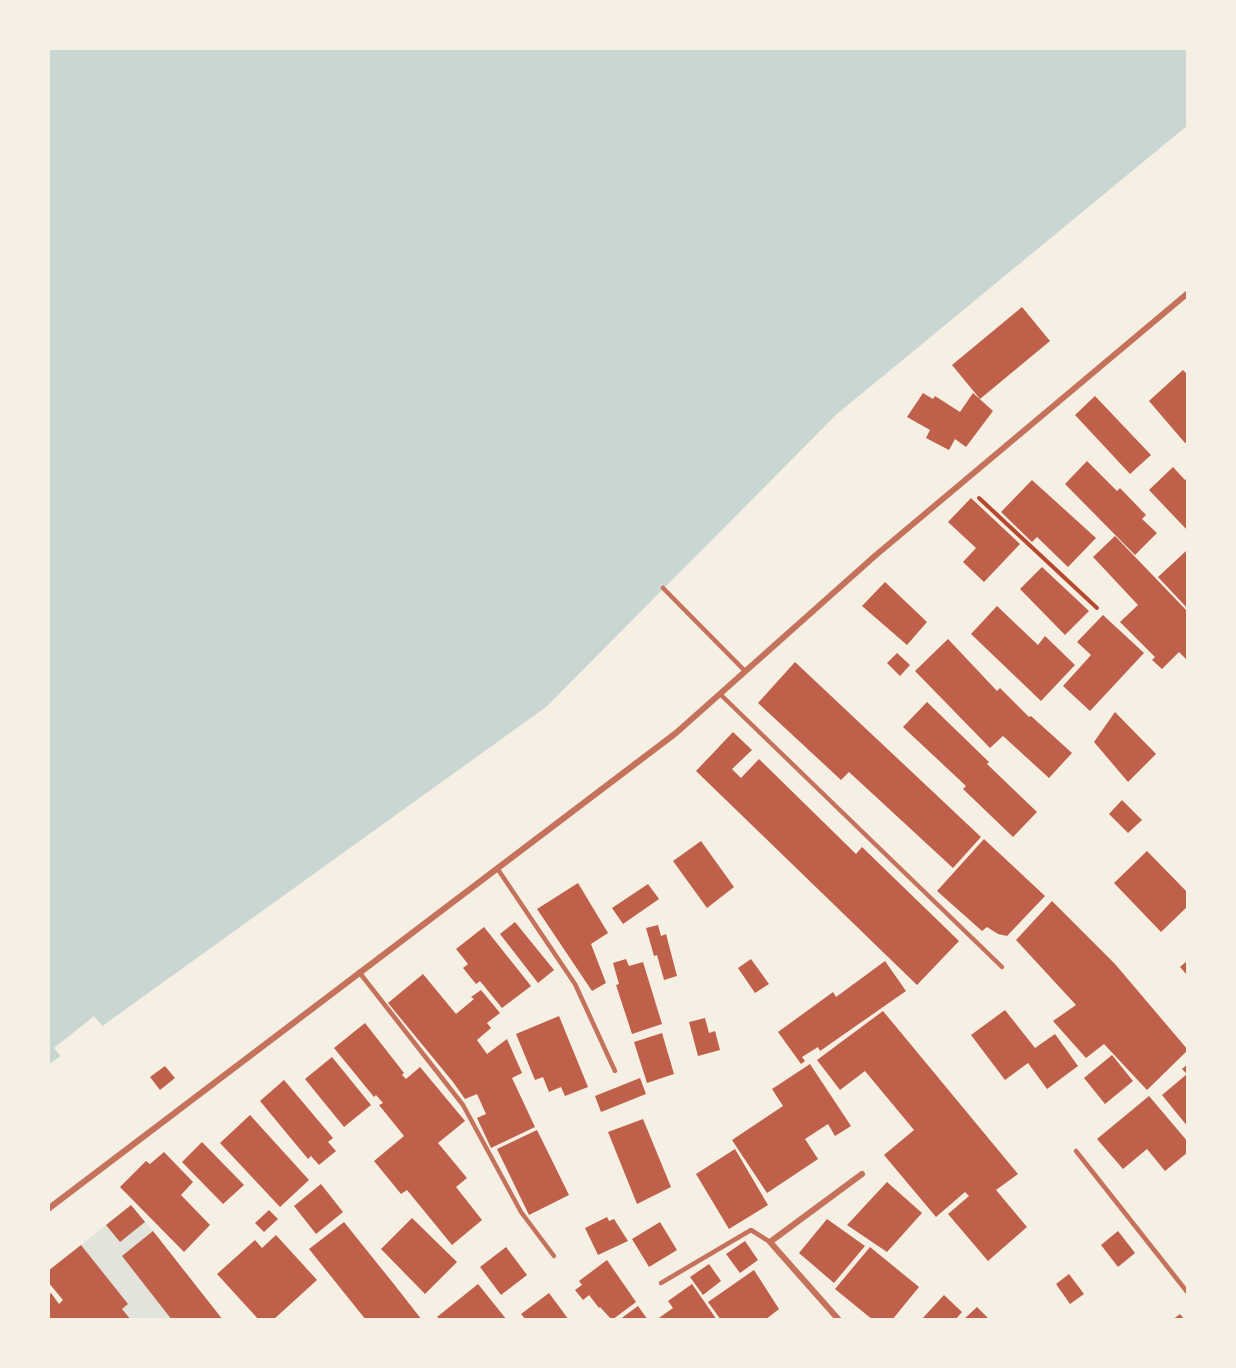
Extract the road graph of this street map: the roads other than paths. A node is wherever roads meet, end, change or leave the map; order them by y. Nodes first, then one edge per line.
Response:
1 (1188, 293) edge
2 (663, 588) dead end
3 (745, 671) junction
4 (720, 694) junction
5 (497, 868) junction
6 (1002, 966) dead end
7 (359, 972) junction
8 (615, 1071) dead end
9 (1076, 1151) dead end
10 (862, 1174) dead end
11 (48, 1209) edge
12 (770, 1242) junction
13 (554, 1256) dead end
14 (661, 1283) dead end
15 (1188, 1293) edge
16 (839, 1320) edge

1 - 3 street
2 - 3 lane
3 - 4 street
4 - 5 street
4 - 6 lane
5 - 7 street
5 - 8 lane
7 - 11 street
7 - 13 lane
9 - 15 lane
10 - 12 street
12 - 14 lane
12 - 16 street

